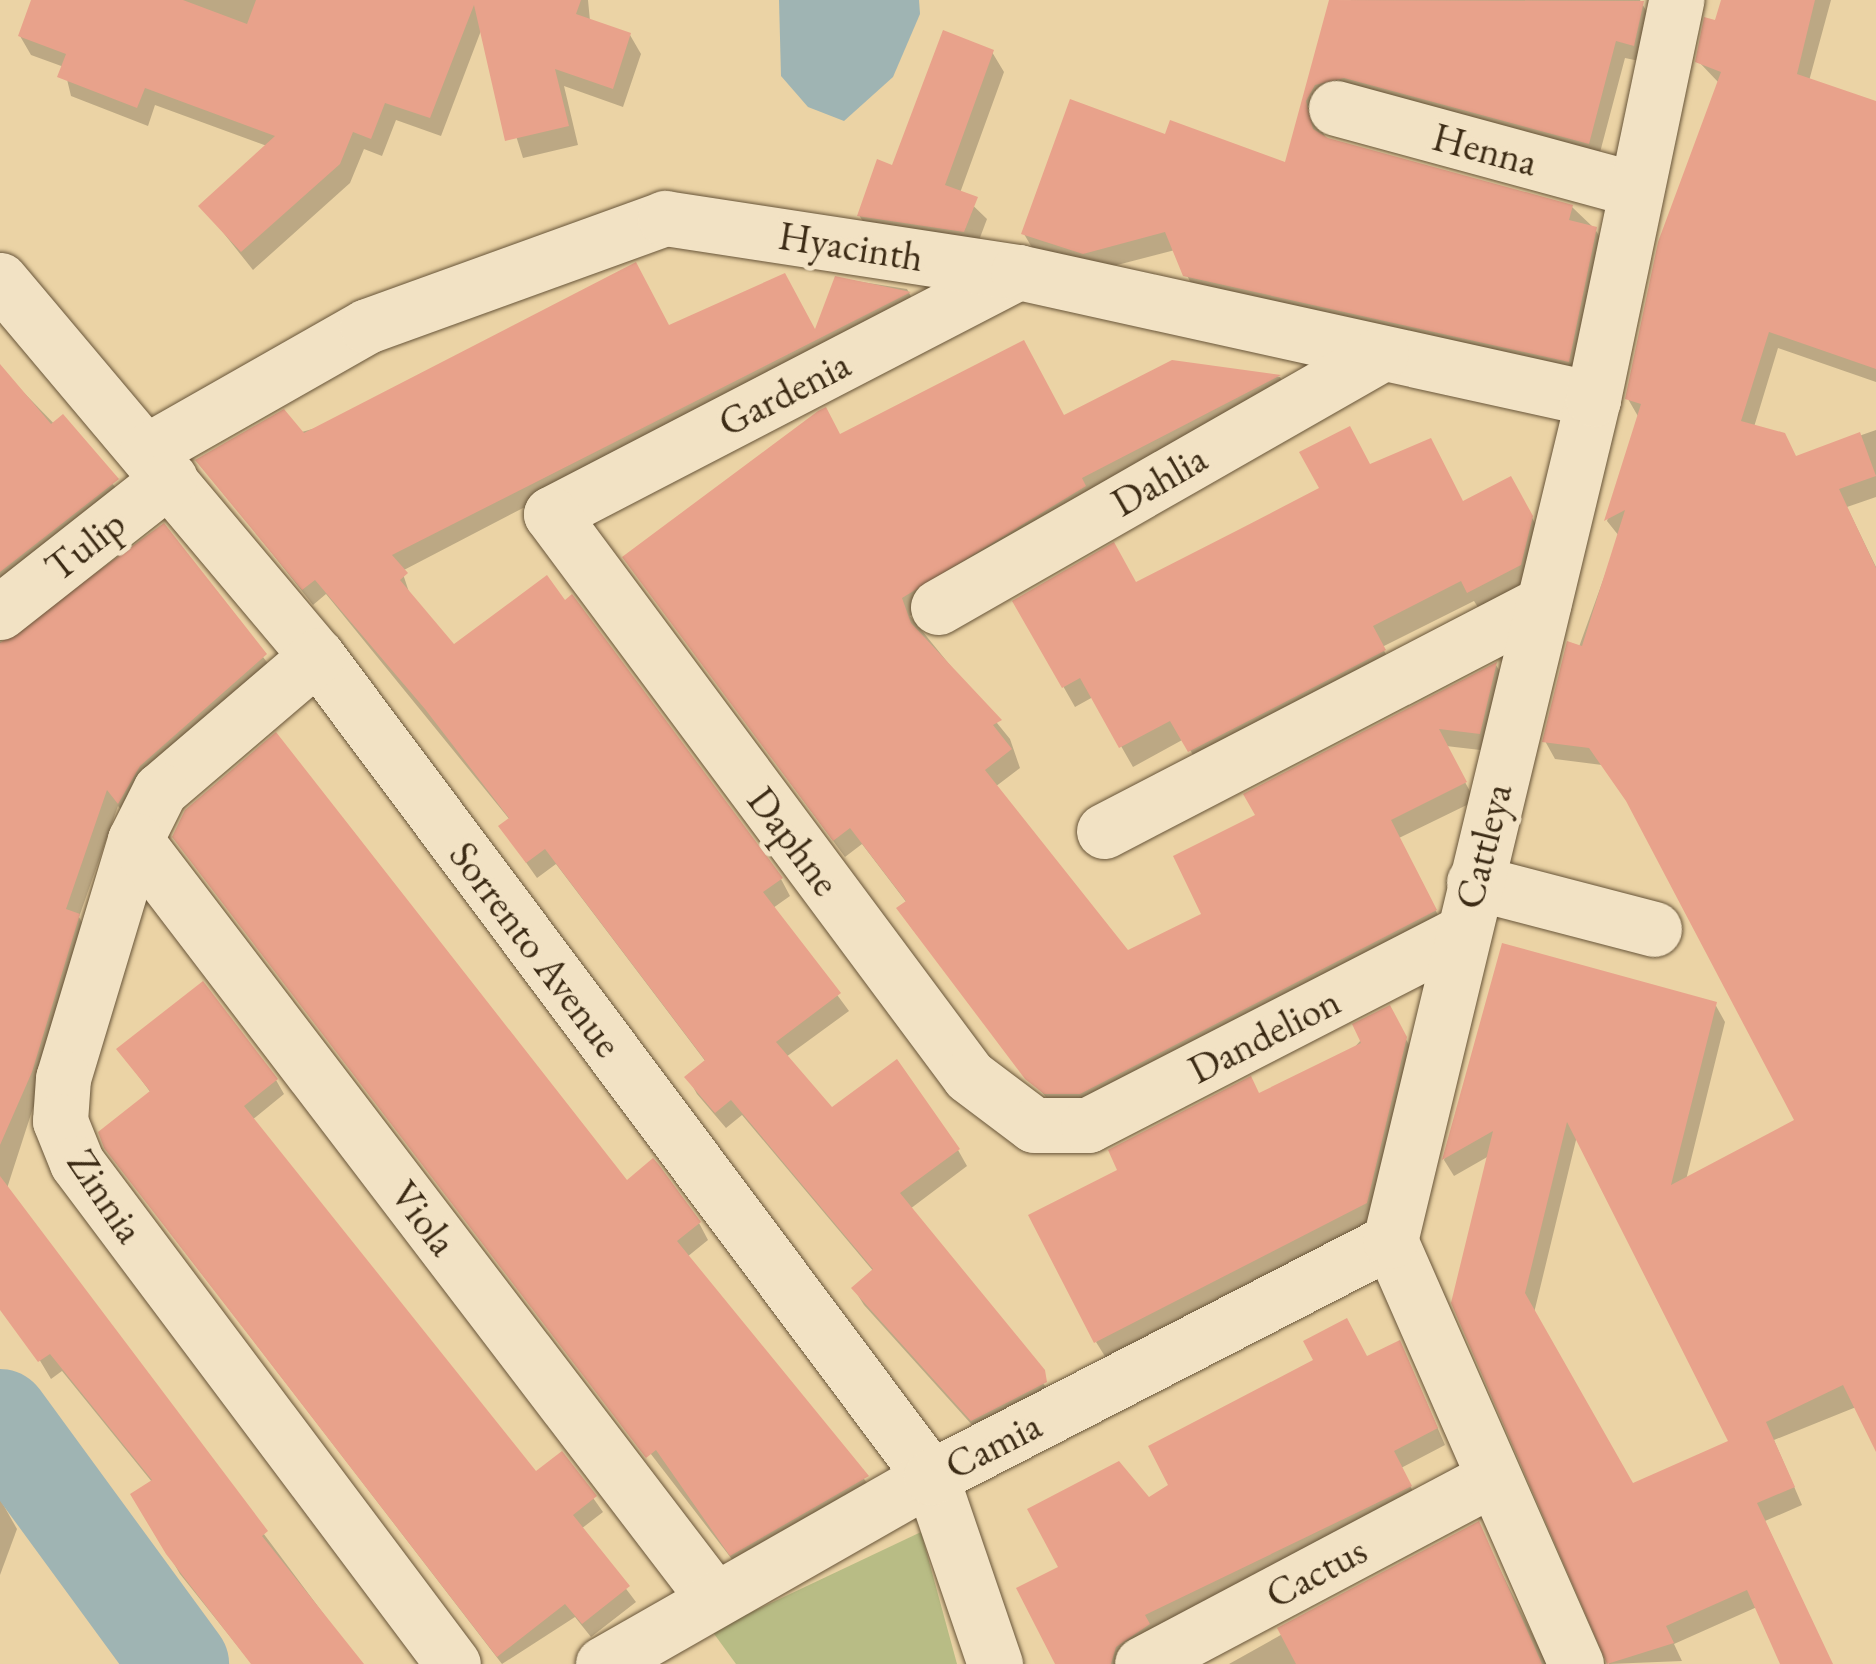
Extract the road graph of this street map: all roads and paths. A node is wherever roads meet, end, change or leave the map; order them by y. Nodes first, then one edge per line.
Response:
1 (1676, 0) edge
2 (1336, 108) dead end
3 (1635, 189) junction
4 (1018, 272) junction
5 (0, 280) edge
6 (1381, 354) junction
7 (1593, 399) junction
8 (158, 465) junction
9 (551, 514) joint
10 (1543, 603) junction
11 (938, 606) dead end
12 (0, 612) edge
13 (317, 656) junction
14 (1104, 831) dead end
15 (135, 840) junction
16 (1468, 908) junction
17 (1654, 929) dead end
18 (1065, 1131) joint
19 (1390, 1241) junction
20 (931, 1477) junction
21 (1490, 1480) junction
22 (713, 1597) junction
23 (453, 1664) edge
24 (603, 1664) edge
25 (995, 1664) edge
26 (1142, 1664) edge
27 (1576, 1664) edge

1 - 3 street, Cattleya
2 - 3 street, Henna
3 - 7 street, Cattleya
4 - 6 street, Hyacinth
4 - 8 street, Hyacinth
4 - 9 street, Gardenia
5 - 8 street, Sorrento Avenue
6 - 7 street, Hyacinth
6 - 11 street, Dahlia
7 - 10 street, Cattleya
8 - 12 street, Tulip
8 - 13 street, Sorrento Avenue
9 - 18 street, Daphne
10 - 14 street
10 - 16 street, Cattleya
13 - 15 street, Zinnia
13 - 20 street, Sorrento Avenue
15 - 22 street, Viola
15 - 23 street, Zinnia
16 - 17 street
16 - 18 street, Dandelion
16 - 19 street, Cattleya
19 - 20 street, Camia
19 - 21 street
20 - 22 street, Camia
20 - 25 street, Sorrento Avenue
21 - 26 street, Cactus
21 - 27 street
22 - 24 street, Camia

